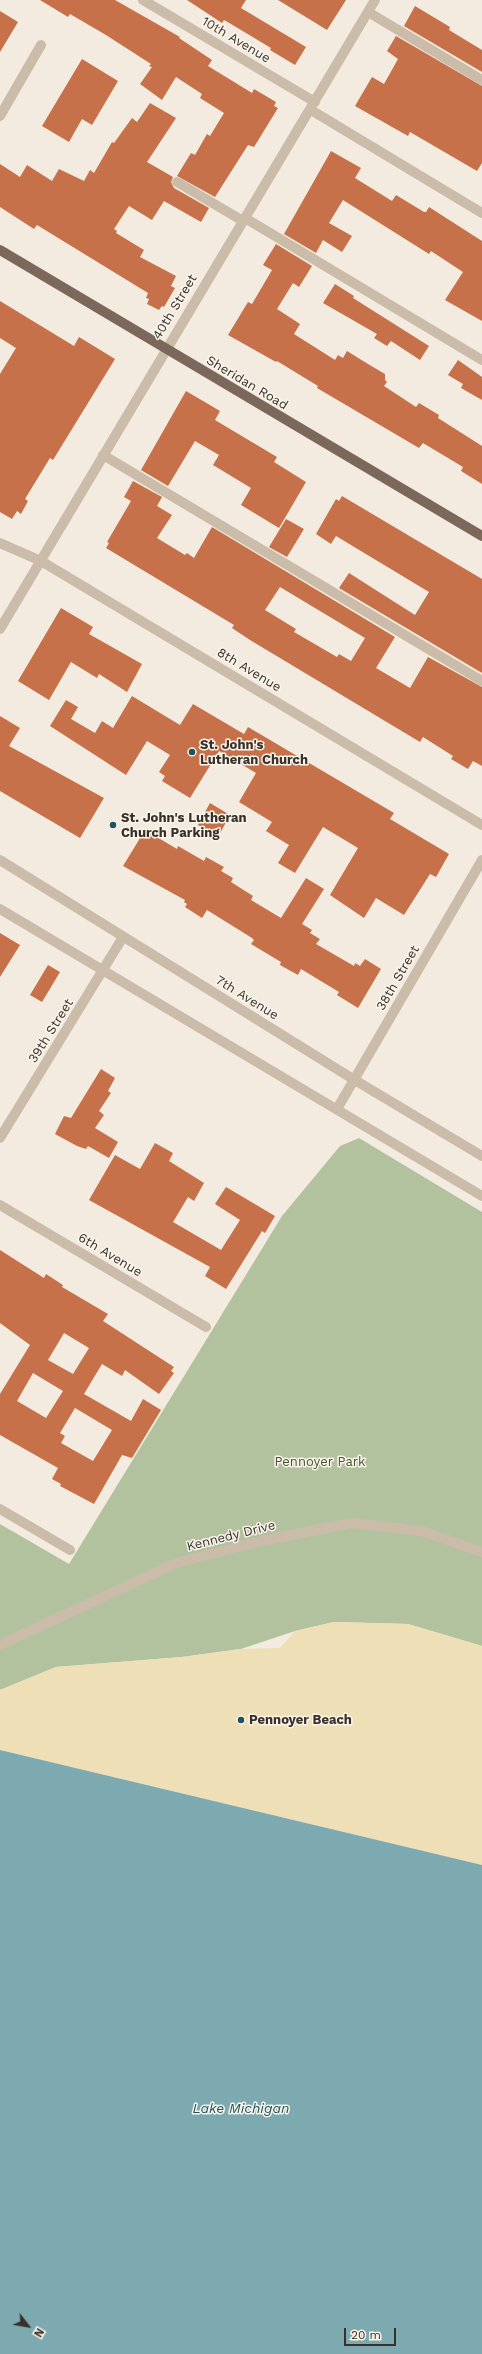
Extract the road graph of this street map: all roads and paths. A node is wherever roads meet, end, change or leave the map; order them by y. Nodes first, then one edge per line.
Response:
1 (143, 0) edge
2 (375, 0) edge
3 (368, 12) junction
4 (41, 45) dead end
5 (482, 80) edge
6 (313, 106) junction
7 (0, 116) edge
8 (177, 182) dead end
9 (482, 213) edge
10 (244, 220) junction
11 (0, 250) edge
12 (165, 349) junction
13 (482, 360) edge
14 (103, 455) junction
15 (482, 536) edge
16 (0, 543) edge
17 (41, 561) junction
18 (0, 629) edge
19 (482, 681) edge
20 (482, 825) edge
21 (0, 860) edge
22 (482, 860) edge
23 (0, 909) edge
24 (123, 937) junction
25 (104, 969) junction
26 (353, 1079) junction
27 (336, 1109) junction
28 (0, 1138) edge
29 (482, 1156) edge
30 (482, 1196) edge
31 (0, 1205) edge
32 (206, 1327) dead end
33 (0, 1509) edge
34 (70, 1550) dead end
35 (482, 1552) edge
36 (0, 1645) edge

1 - 6 street, 10th Avenue
2 - 3 street, 40th Street
3 - 5 street
3 - 6 street, 40th Street
4 - 7 street
6 - 9 street, 10th Avenue
6 - 10 street, 40th Street
8 - 10 street
10 - 12 street, 40th Street
10 - 13 street
11 - 12 main road, Sheridan Road
12 - 14 street, 40th Street
12 - 15 main road, Sheridan Road
14 - 17 street, 40th Street
14 - 19 street
16 - 17 street, 8th Avenue
17 - 18 street, 40th Street
17 - 20 street, 8th Avenue
21 - 24 street, 7th Avenue
22 - 26 street, 38th Street
23 - 25 street
24 - 25 street, 39th Street
24 - 26 street, 7th Avenue
25 - 27 street
25 - 28 street, 39th Street
26 - 27 street, 38th Street
26 - 29 street, 7th Avenue
27 - 30 street
31 - 32 street, 6th Avenue
33 - 34 street
35 - 36 street, Kennedy Drive

